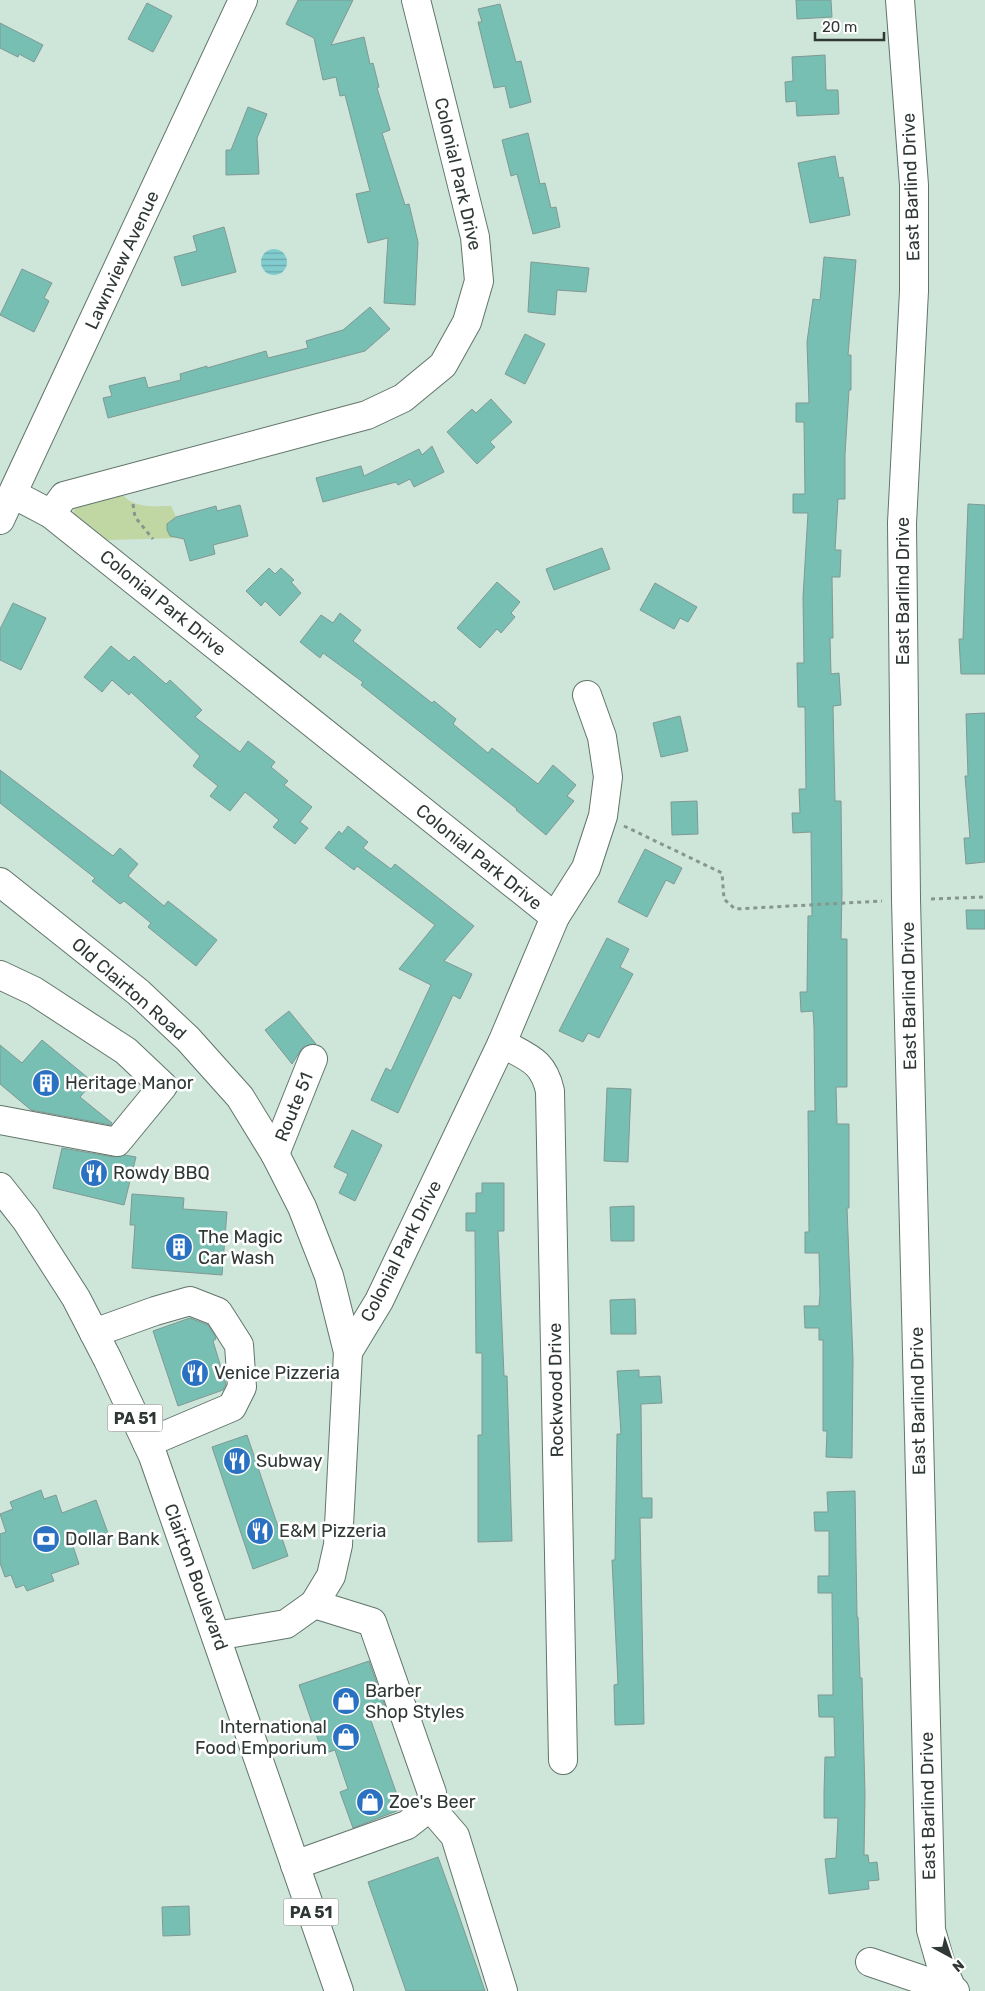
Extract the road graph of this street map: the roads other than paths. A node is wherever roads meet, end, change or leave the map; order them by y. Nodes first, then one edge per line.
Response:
1 (243, 0) edge
2 (416, 0) edge
3 (900, 0) edge
4 (13, 494) junction
5 (50, 514) junction
6 (0, 520) edge
7 (587, 695) dead end
8 (0, 882) edge
9 (555, 917) junction
10 (0, 974) edge
11 (502, 1043) junction
12 (313, 1060) dead end
13 (0, 1120) edge
14 (275, 1154) junction
15 (0, 1187) edge
16 (94, 1334) junction
17 (348, 1352) junction
18 (147, 1443) junction
19 (314, 1604) junction
20 (216, 1636) junction
21 (563, 1760) dead end
22 (430, 1806) junction
23 (295, 1864) junction
24 (870, 1962) dead end
25 (953, 1990) edge
26 (338, 1991) edge
27 (503, 1991) edge

1 - 4 main road, Lawnview Avenue
2 - 5 main road, Colonial Park Drive
3 - 25 main road, East Barlind Drive
4 - 5 main road, Colonial Park Drive
4 - 6 main road, Lawnview Avenue
5 - 9 main road, Colonial Park Drive
7 - 9 main road
8 - 14 main road, Old Clairton Road
9 - 11 main road, Colonial Park Drive
10 - 13 main road
11 - 17 main road, Colonial Park Drive
11 - 21 main road, Rockwood Drive
12 - 14 main road, Route 51
14 - 17 main road, Old Clairton Road
15 - 16 main road, Clairton Boulevard / PA 51
16 - 18 main road, Clairton Boulevard / PA 51
16 - 18 main road
17 - 19 main road, Old Clairton Road
18 - 20 main road, Clairton Boulevard / PA 51
19 - 20 main road, Old Clairton Road
19 - 22 main road
20 - 23 main road, Clairton Boulevard / PA 51
22 - 23 main road
22 - 27 main road
23 - 26 main road, Clairton Boulevard / PA 51
24 - 25 main road

